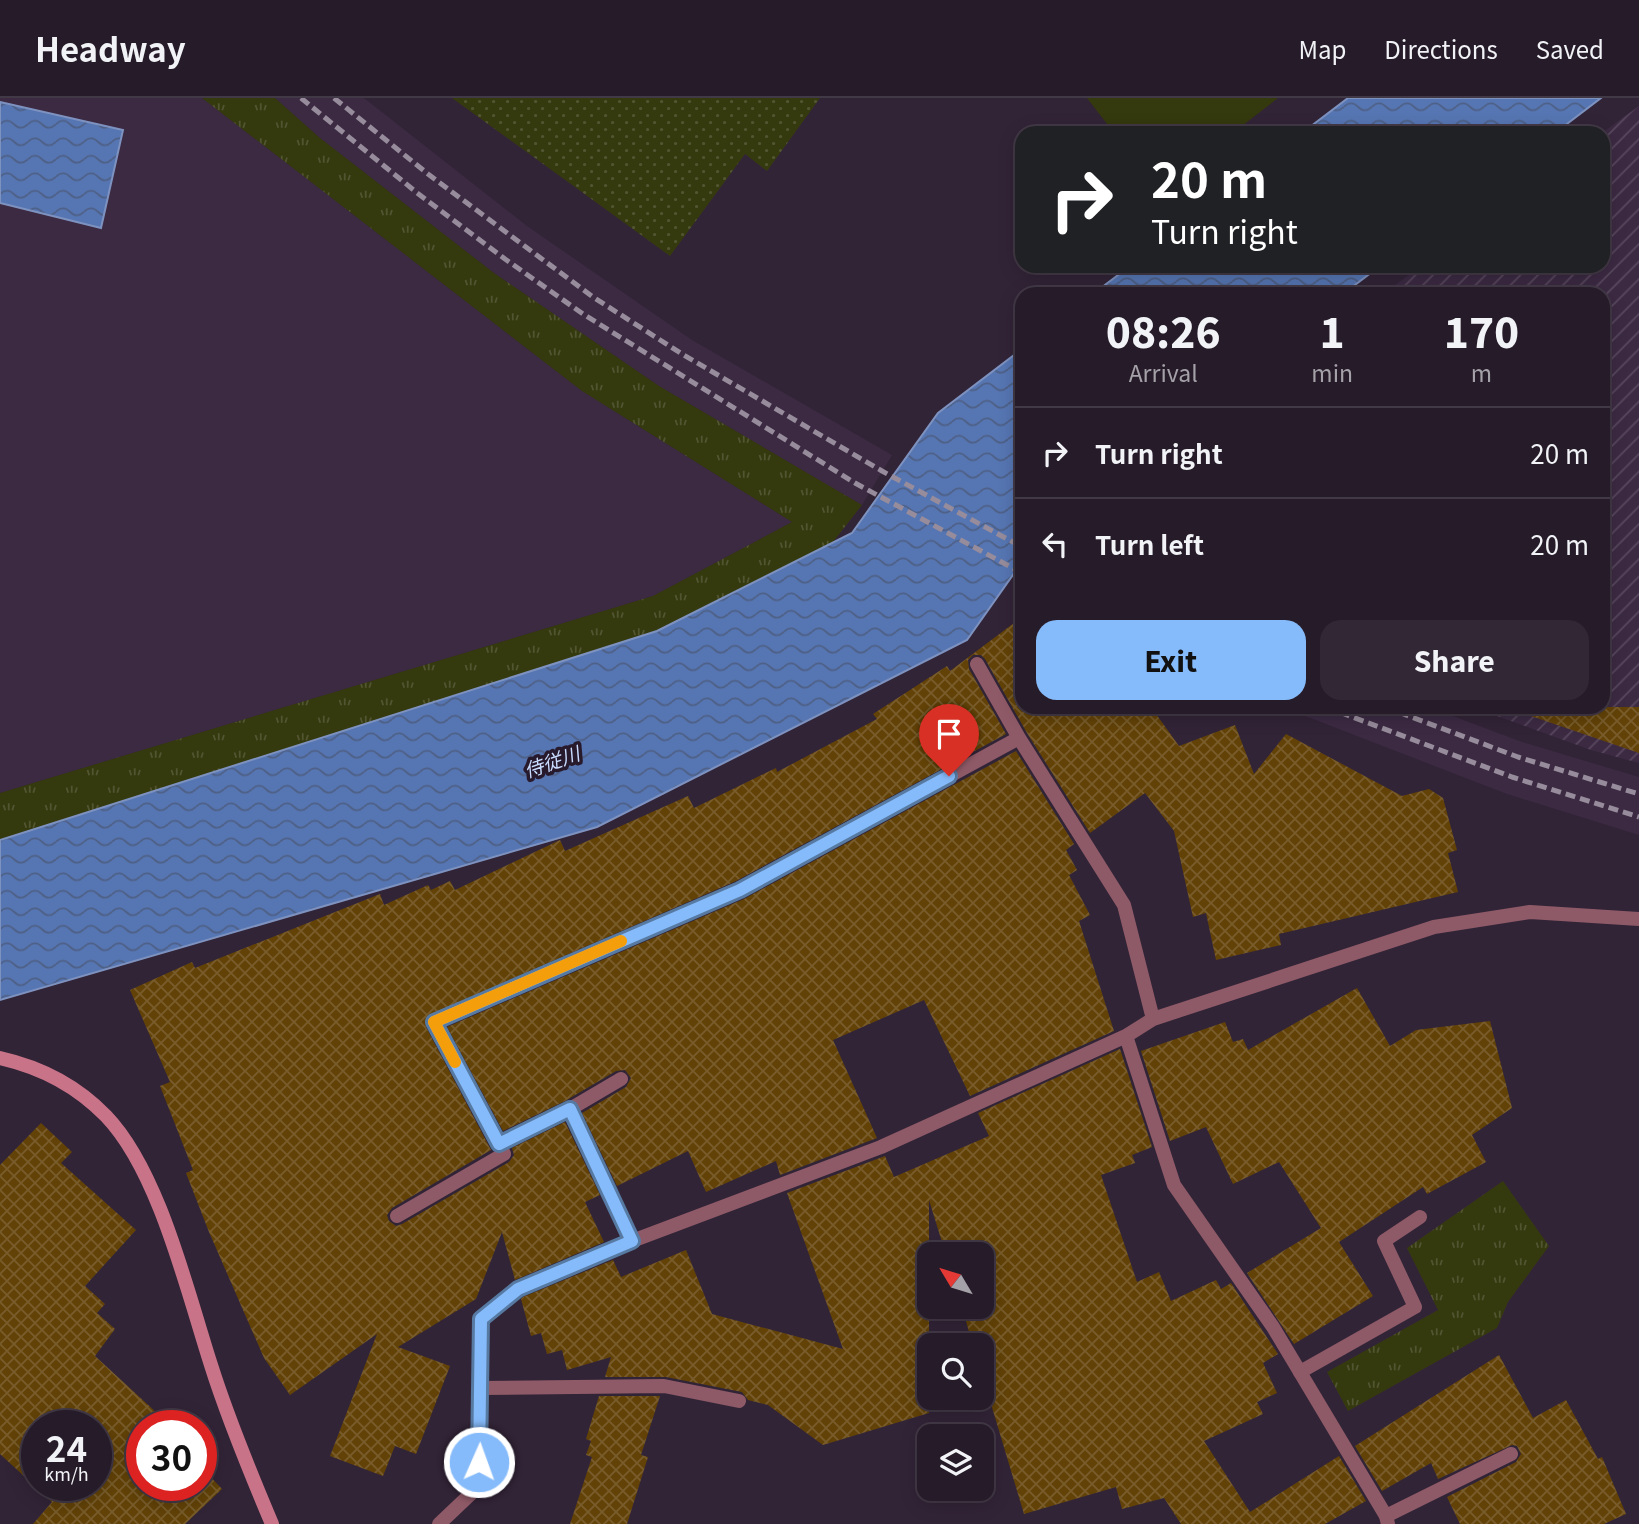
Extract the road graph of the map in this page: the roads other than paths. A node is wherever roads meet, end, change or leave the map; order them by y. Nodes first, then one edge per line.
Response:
1 (977, 664) dead end
2 (1019, 738) junction
3 (1639, 919) edge
4 (1153, 1019) junction
5 (1126, 1035) junction
6 (0, 1058) edge
7 (621, 1079) dead end
8 (570, 1109) junction
9 (499, 1144) junction
10 (397, 1216) dead end
11 (1420, 1217) dead end
12 (632, 1241) junction
13 (1300, 1372) junction
14 (482, 1388) junction
15 (739, 1401) dead end
16 (1511, 1454) dead end
17 (1387, 1520) edge
18 (272, 1524) edge
19 (439, 1524) edge

1 - 2 street
2 - 4 street
2 - 9 street
3 - 4 street
4 - 5 street
5 - 12 street
5 - 13 street
6 - 18 street
7 - 8 street
8 - 9 street
8 - 12 street
9 - 10 street
11 - 13 street
12 - 14 street
13 - 17 street
14 - 15 street
14 - 19 street
16 - 17 street

